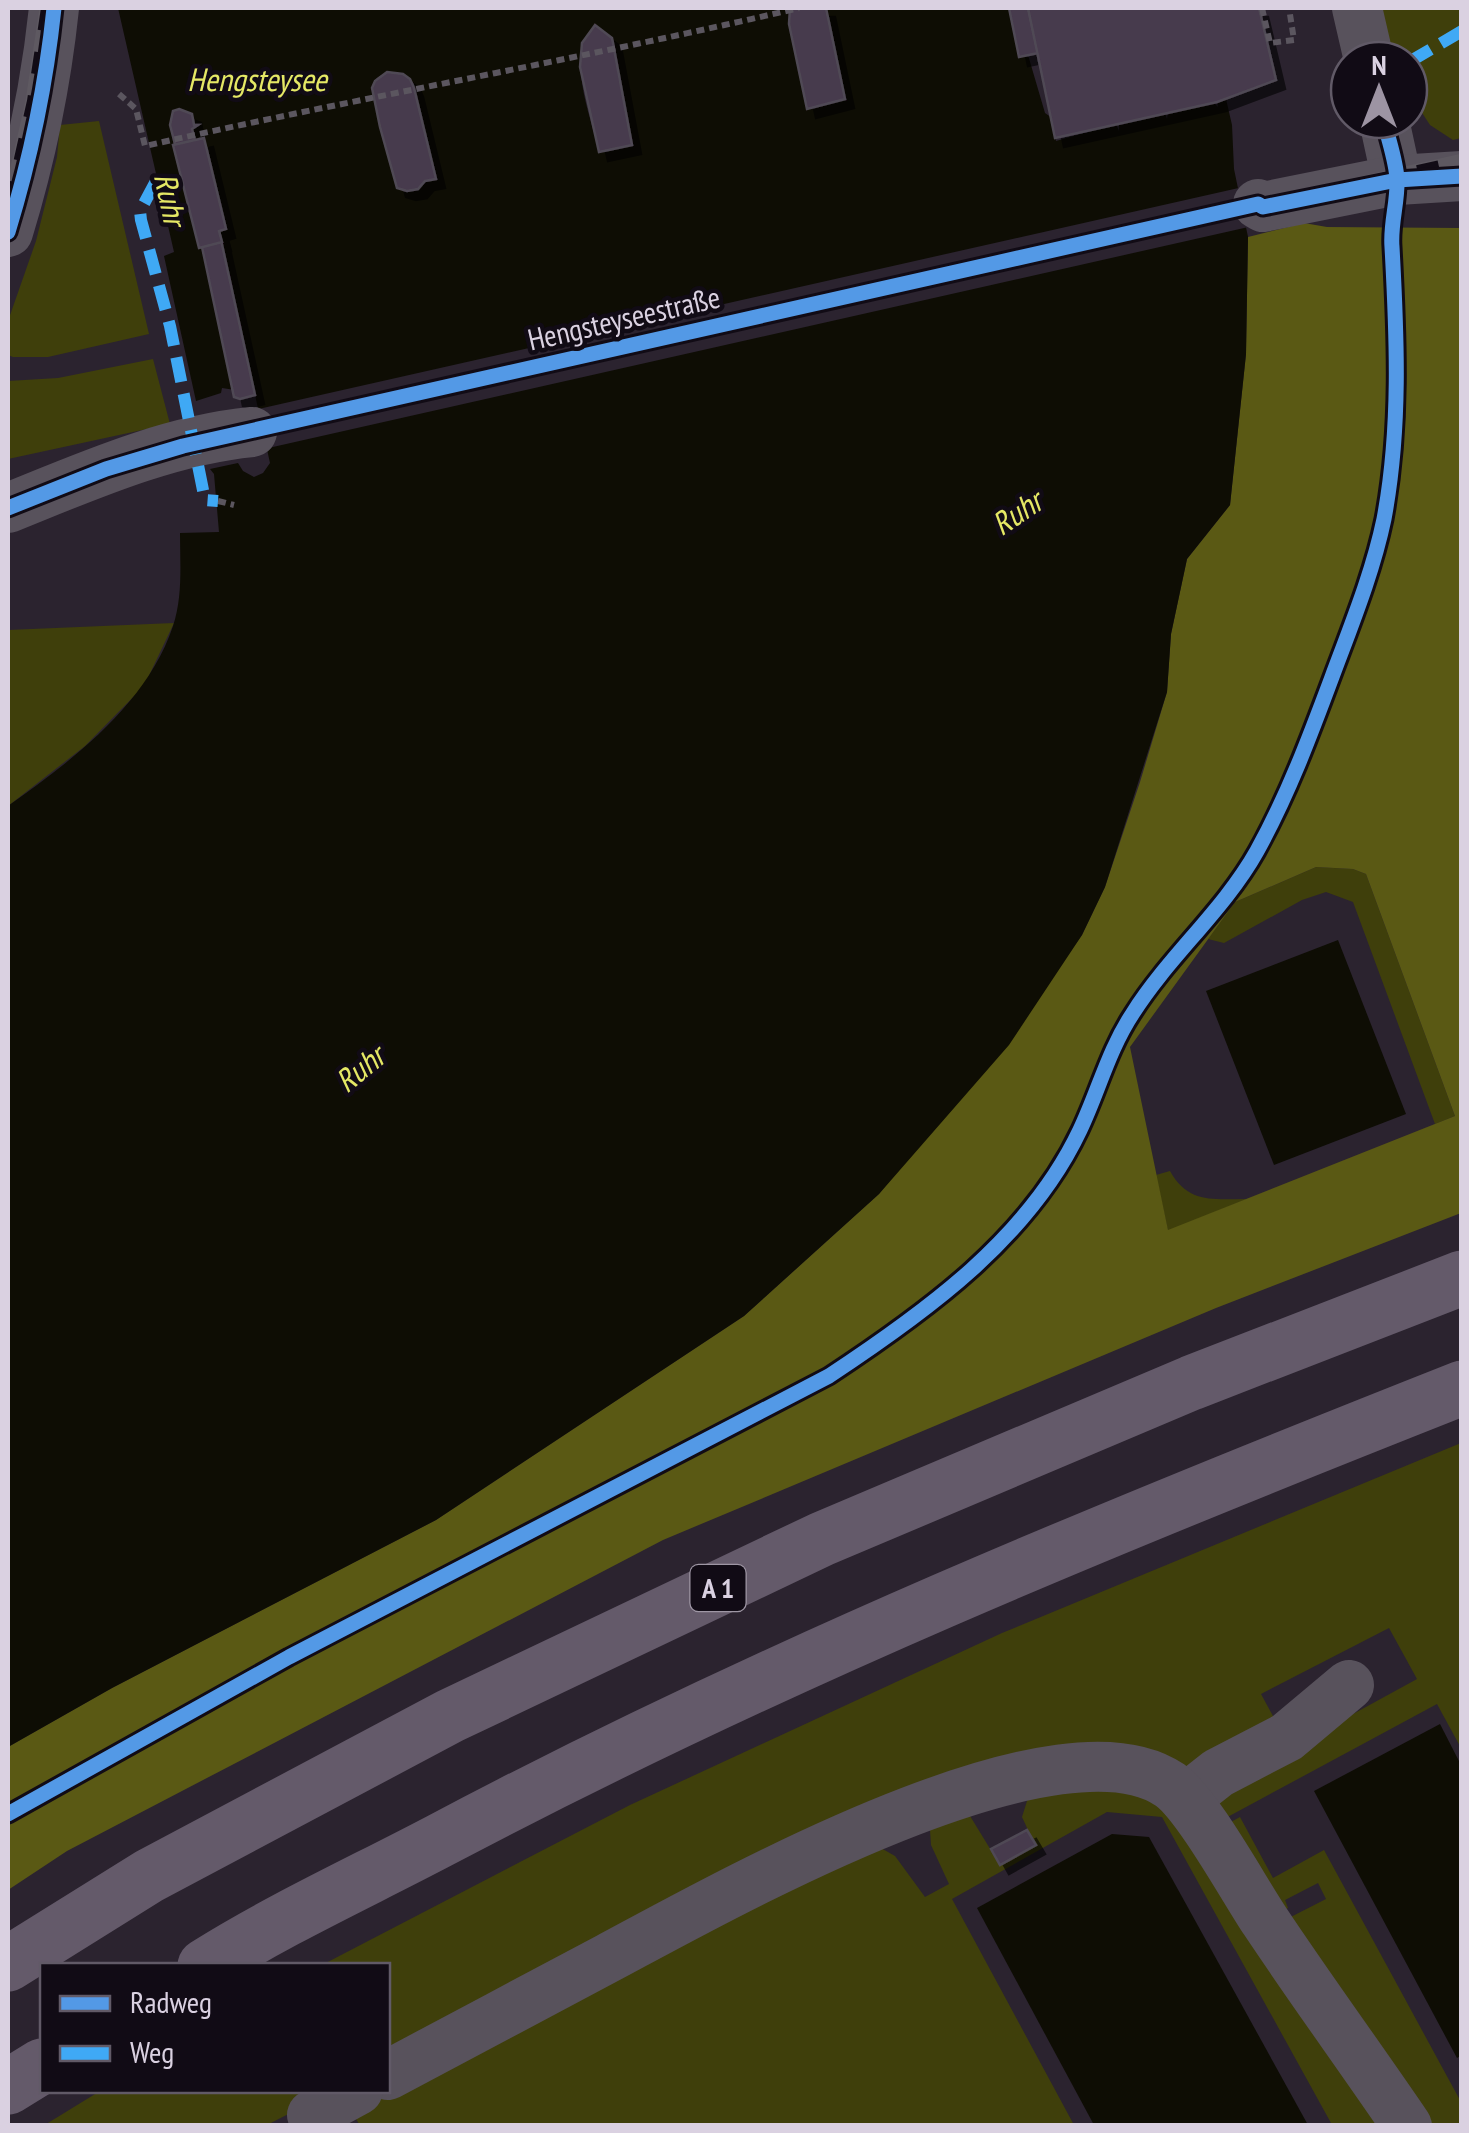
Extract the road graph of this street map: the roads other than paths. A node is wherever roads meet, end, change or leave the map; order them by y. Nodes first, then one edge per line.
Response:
1 (54, 8) edge
2 (1357, 8) edge
3 (1364, 40) edge
4 (1389, 140) edge
5 (1462, 176) edge
6 (1398, 180) junction
7 (1258, 204) road end
8 (8, 232) edge
9 (252, 432) road end
10 (8, 508) edge
11 (1462, 1278) edge
12 (1462, 1388) edge
13 (1348, 1685) dead end
14 (1185, 1799) junction
15 (211, 1963) edge
16 (8, 1964) edge
17 (40, 2067) edge
18 (390, 2074) edge
19 (8, 2087) edge
20 (352, 2093) edge
21 (316, 2126) edge
22 (1407, 2126) edge

1 - 8 street
2 - 3 street
4 - 6 street
5 - 6 street
6 - 7 street
9 - 10 street
11 - 16 highway, A 1
12 - 15 highway
13 - 14 street
14 - 18 street
14 - 22 street
17 - 19 highway
20 - 21 street

